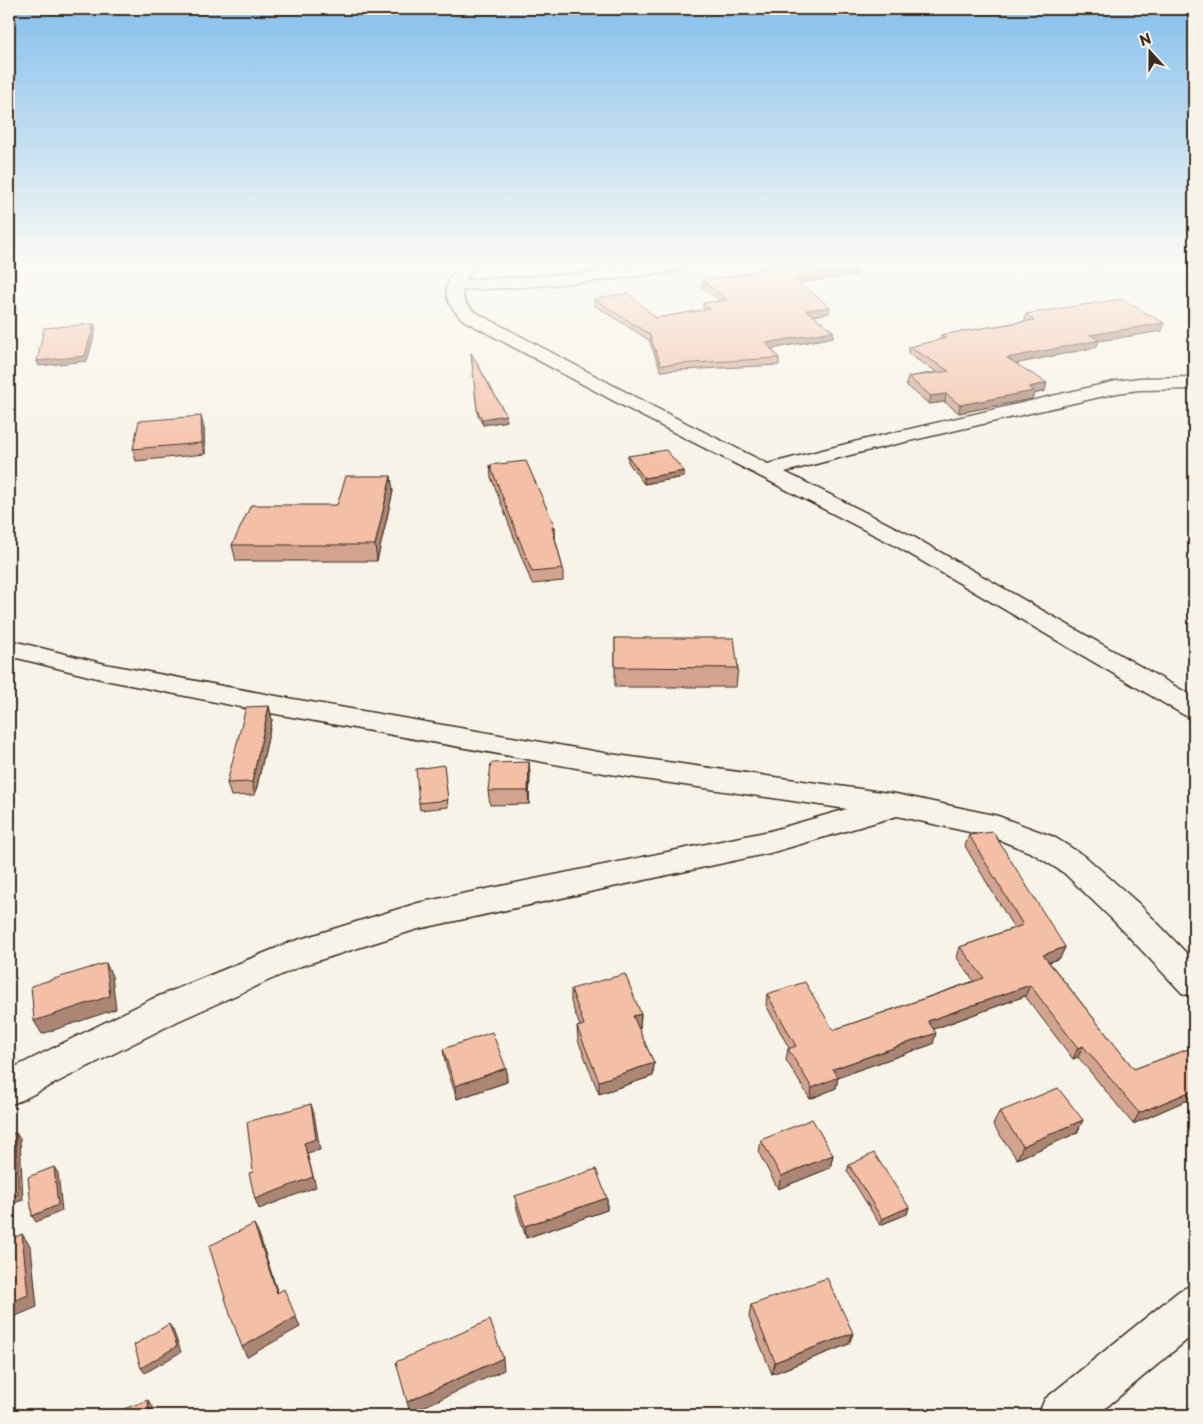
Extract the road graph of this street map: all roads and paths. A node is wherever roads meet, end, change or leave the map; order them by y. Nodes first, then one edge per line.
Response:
1 (494, 329) edge
2 (1194, 382) edge
3 (766, 471) junction
4 (9, 648) edge
5 (1194, 708) edge
6 (896, 805) junction
7 (1194, 983) edge
8 (9, 1088) edge
9 (1194, 1306) edge
10 (1061, 1415) edge

1 - 3 street
2 - 3 street
3 - 5 street
4 - 6 street
6 - 7 street
6 - 8 street
9 - 10 street

